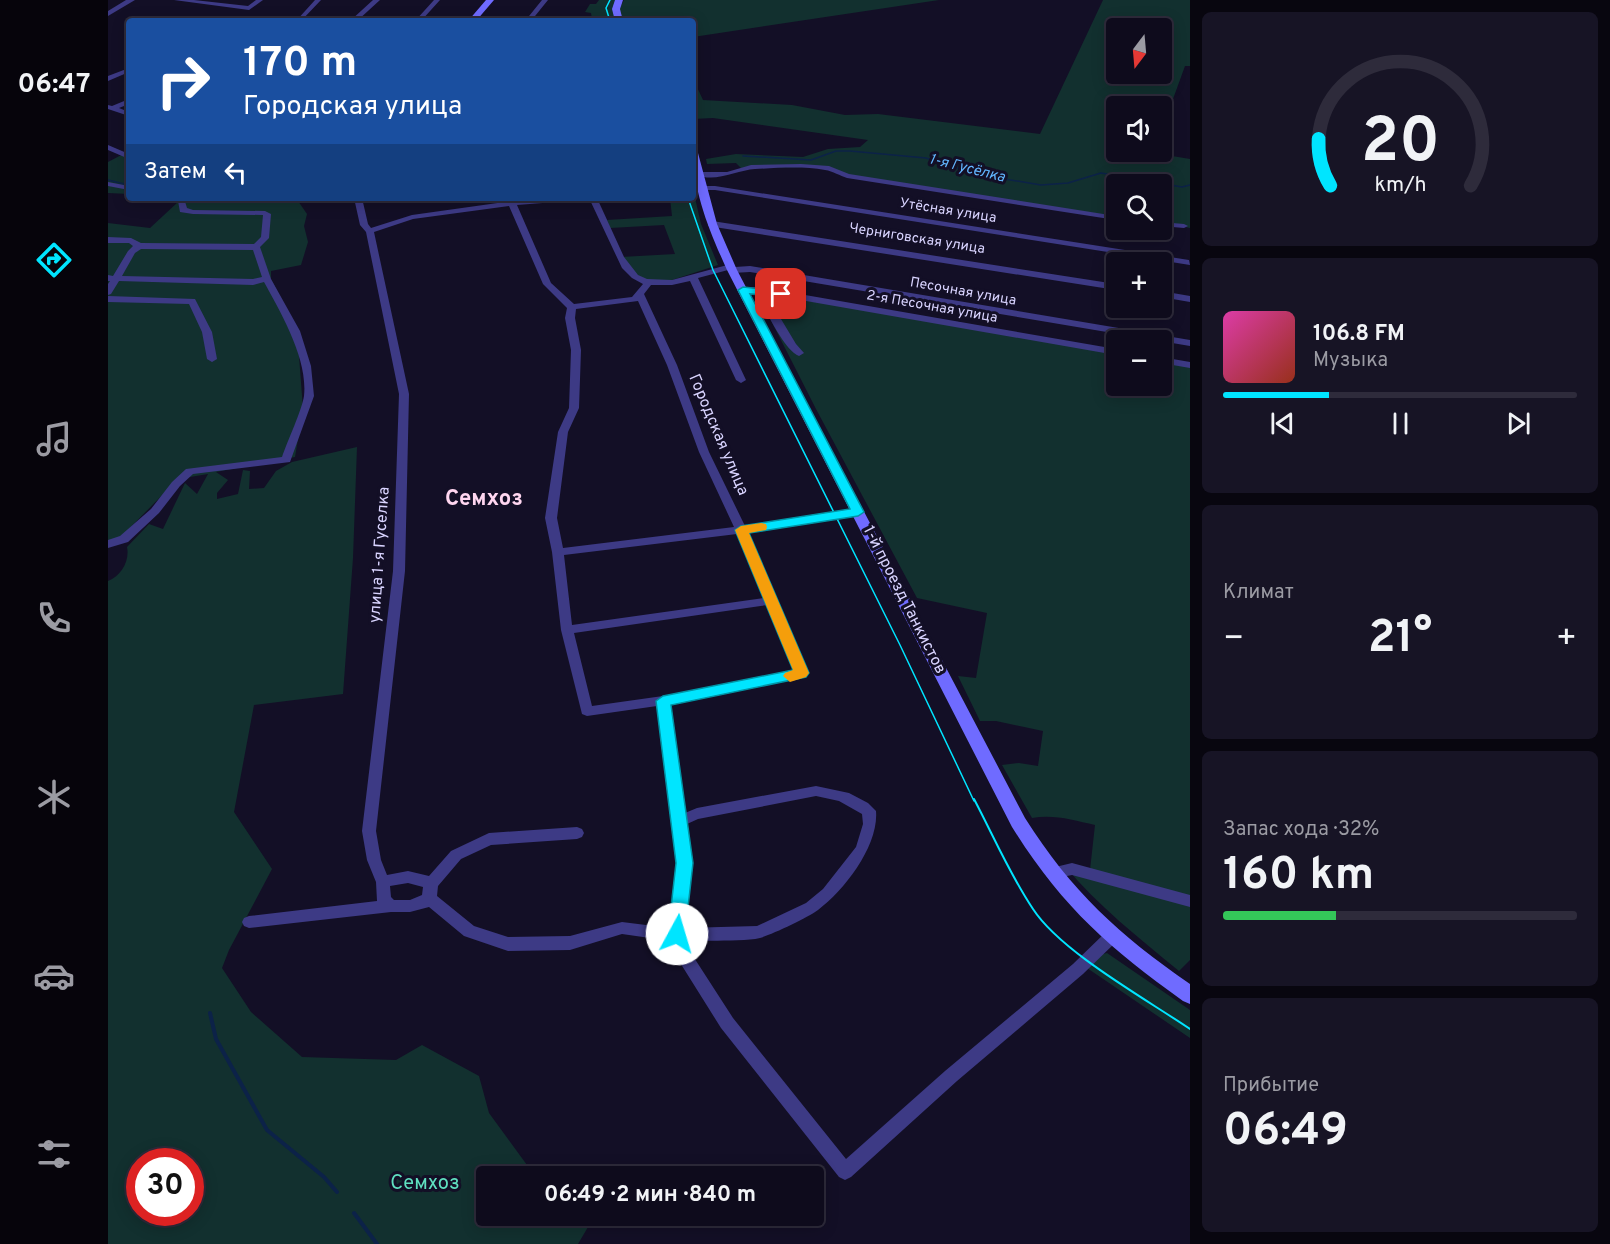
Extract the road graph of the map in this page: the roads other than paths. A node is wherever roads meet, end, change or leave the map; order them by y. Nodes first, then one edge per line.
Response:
1 (130, 0) edge
2 (177, 0) edge
3 (260, 0) edge
4 (318, 0) edge
5 (377, 0) edge
6 (437, 0) edge
7 (490, 0) edge
8 (545, 0) edge
9 (620, 0) edge
10 (108, 14) edge
11 (300, 18) edge
12 (356, 18) edge
13 (421, 18) edge
14 (475, 18) edge
15 (530, 18) edge
16 (618, 18) edge
17 (126, 71) edge
18 (108, 80) edge
19 (126, 102) edge
20 (111, 108) edge
21 (126, 113) edge
22 (108, 147) edge
23 (126, 156) edge
24 (696, 164) edge
25 (701, 181) junction
26 (108, 184) edge
27 (126, 187) edge
28 (182, 201) edge
29 (359, 201) edge
30 (522, 201) edge
31 (594, 201) edge
32 (512, 203) junction
33 (1106, 216) edge
34 (712, 224) junction
35 (1172, 225) edge
36 (1184, 226) dead end
37 (369, 231) junction
38 (108, 240) edge
39 (139, 246) junction
40 (256, 247) junction
41 (1189, 263) edge
42 (731, 269) junction
43 (693, 277) junction
44 (112, 279) edge
45 (267, 279) junction
46 (647, 284) junction
47 (1106, 285) edge
48 (743, 290) junction
49 (759, 290) junction
50 (108, 292) edge
51 (640, 294) junction
52 (1172, 296) edge
53 (108, 299) edge
54 (1190, 299) edge
55 (572, 307) junction
56 (1190, 344) edge
57 (1106, 350) edge
58 (799, 353) dead end
59 (212, 359) dead end
60 (1172, 362) edge
61 (1190, 365) edge
62 (741, 380) dead end
63 (858, 512) junction
64 (741, 530) junction
65 (108, 543) edge
66 (558, 552) junction
67 (770, 601) junction
68 (567, 630) junction
69 (663, 701) junction
70 (679, 820) junction
71 (577, 833) dead end
72 (1052, 873) junction
73 (383, 882) junction
74 (430, 891) junction
75 (1190, 901) edge
76 (391, 906) junction
77 (249, 922) dead end
78 (677, 934) junction
79 (1112, 936) junction
80 (1190, 995) edge

1 - 10 street
2 - 3 street
4 - 11 street
5 - 12 street
6 - 13 street
7 - 14 main road
8 - 15 street
9 - 16 main road
17 - 18 street
19 - 20 street
20 - 21 street
22 - 23 street
24 - 25 main road, 1-й проезд Танкистов
25 - 33 street
25 - 34 main road, 1-й проезд Танкистов
25 - 41 street, Утёсная улица
26 - 27 street
28 - 40 street
29 - 37 street, улица 1-я Гуселка
30 - 32 street
31 - 46 street
32 - 37 street
32 - 55 street
34 - 42 main road, 1-й проезд Танкистов
34 - 47 street, Черниговская улица
35 - 36 street
37 - 73 street, улица 1-я Гуселка
38 - 39 street
39 - 40 street
39 - 44 street
40 - 45 street
42 - 43 street, Песочная улица
42 - 48 main road, 1-й проезд Танкистов
42 - 56 street, Песочная улица
43 - 46 street, Песочная улица
43 - 62 street
44 - 45 street
44 - 50 street
45 - 65 street
46 - 51 street
48 - 49 street, 2-я Песочная улица
48 - 63 main road, 1-й проезд Танкистов
49 - 57 street, 2-я Песочная улица
49 - 58 street
51 - 55 street
51 - 64 street, Городская улица
52 - 54 street
53 - 59 street
55 - 66 street, Городская улица
60 - 61 street
63 - 64 street
63 - 72 main road, 1-й проезд Танкистов
64 - 66 street
64 - 67 street, Городская улица
66 - 68 street, Городская улица
67 - 68 street
67 - 69 street, Городская улица
68 - 69 street, Городская улица
69 - 70 street
70 - 78 street
70 - 78 street
71 - 74 street
72 - 75 street
72 - 79 main road, 1-й проезд Танкистов
73 - 74 street
73 - 76 street
74 - 76 street
74 - 78 street
76 - 77 street
78 - 79 street
79 - 80 main road, 1-й проезд Танкистов

